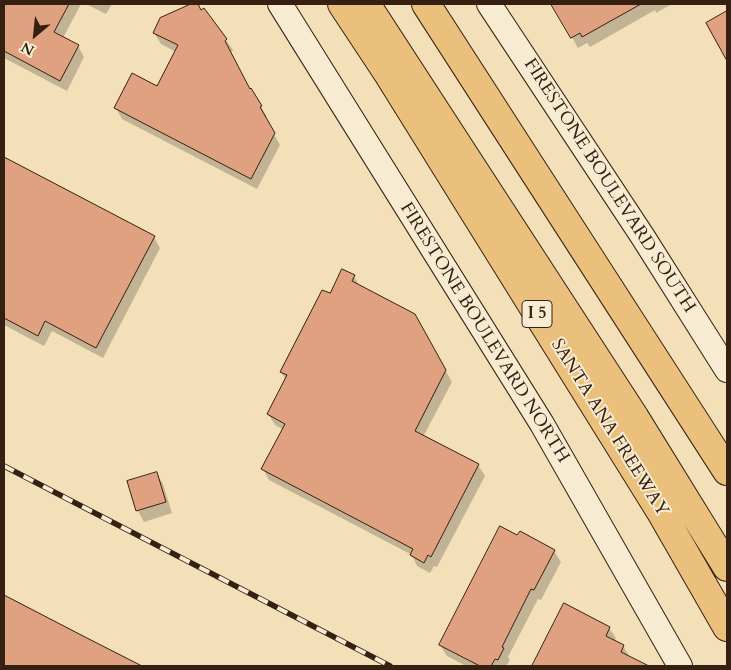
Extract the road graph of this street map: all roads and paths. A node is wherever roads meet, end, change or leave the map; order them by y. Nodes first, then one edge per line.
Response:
1 (280, 4) edge
2 (342, 4) edge
3 (366, 4) edge
4 (426, 4) edge
5 (489, 4) edge
6 (727, 370) edge
7 (727, 471) edge
8 (727, 567) edge
9 (727, 627) edge
10 (680, 666) edge

1 - 10 street, FIRESTONE BOULEVARD NORTH
2 - 9 highway, SANTA ANA FREEWAY / I 5
3 - 8 highway
4 - 7 highway
5 - 6 street, FIRESTONE BOULEVARD SOUTH

